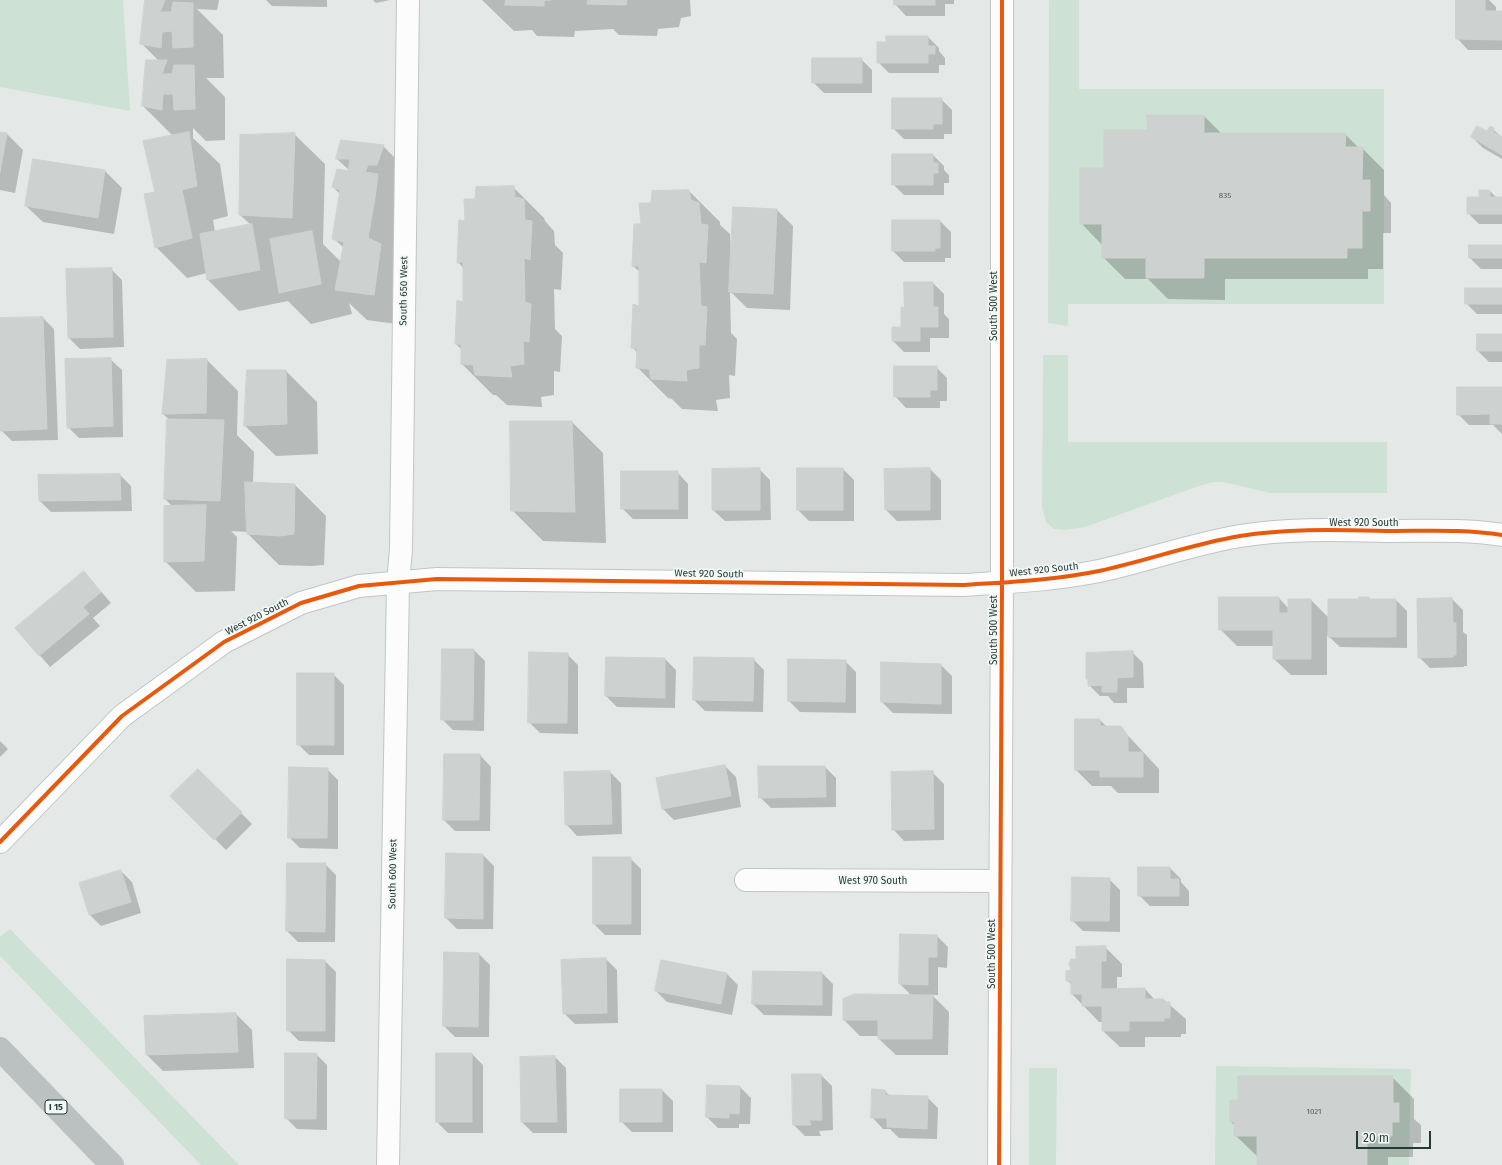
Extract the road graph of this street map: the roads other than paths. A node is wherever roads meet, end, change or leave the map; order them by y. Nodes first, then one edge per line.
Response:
1 (408, 0) edge
2 (1002, 0) edge
3 (1502, 535) edge
4 (398, 582) junction
5 (1002, 582) junction
6 (0, 842) edge
7 (746, 880) dead end
8 (1000, 881) junction
9 (0, 1049) edge
10 (112, 1165) edge
11 (388, 1165) edge
12 (999, 1165) edge

1 - 4 street, South 650 West
2 - 5 street, South 500 West
3 - 5 street, West 920 South
4 - 5 street, West 920 South
4 - 6 street, West 920 South
4 - 11 street, South 600 West
5 - 8 street, South 500 West
7 - 8 street, West 970 South
8 - 12 street, South 500 West
9 - 10 highway, I 15

